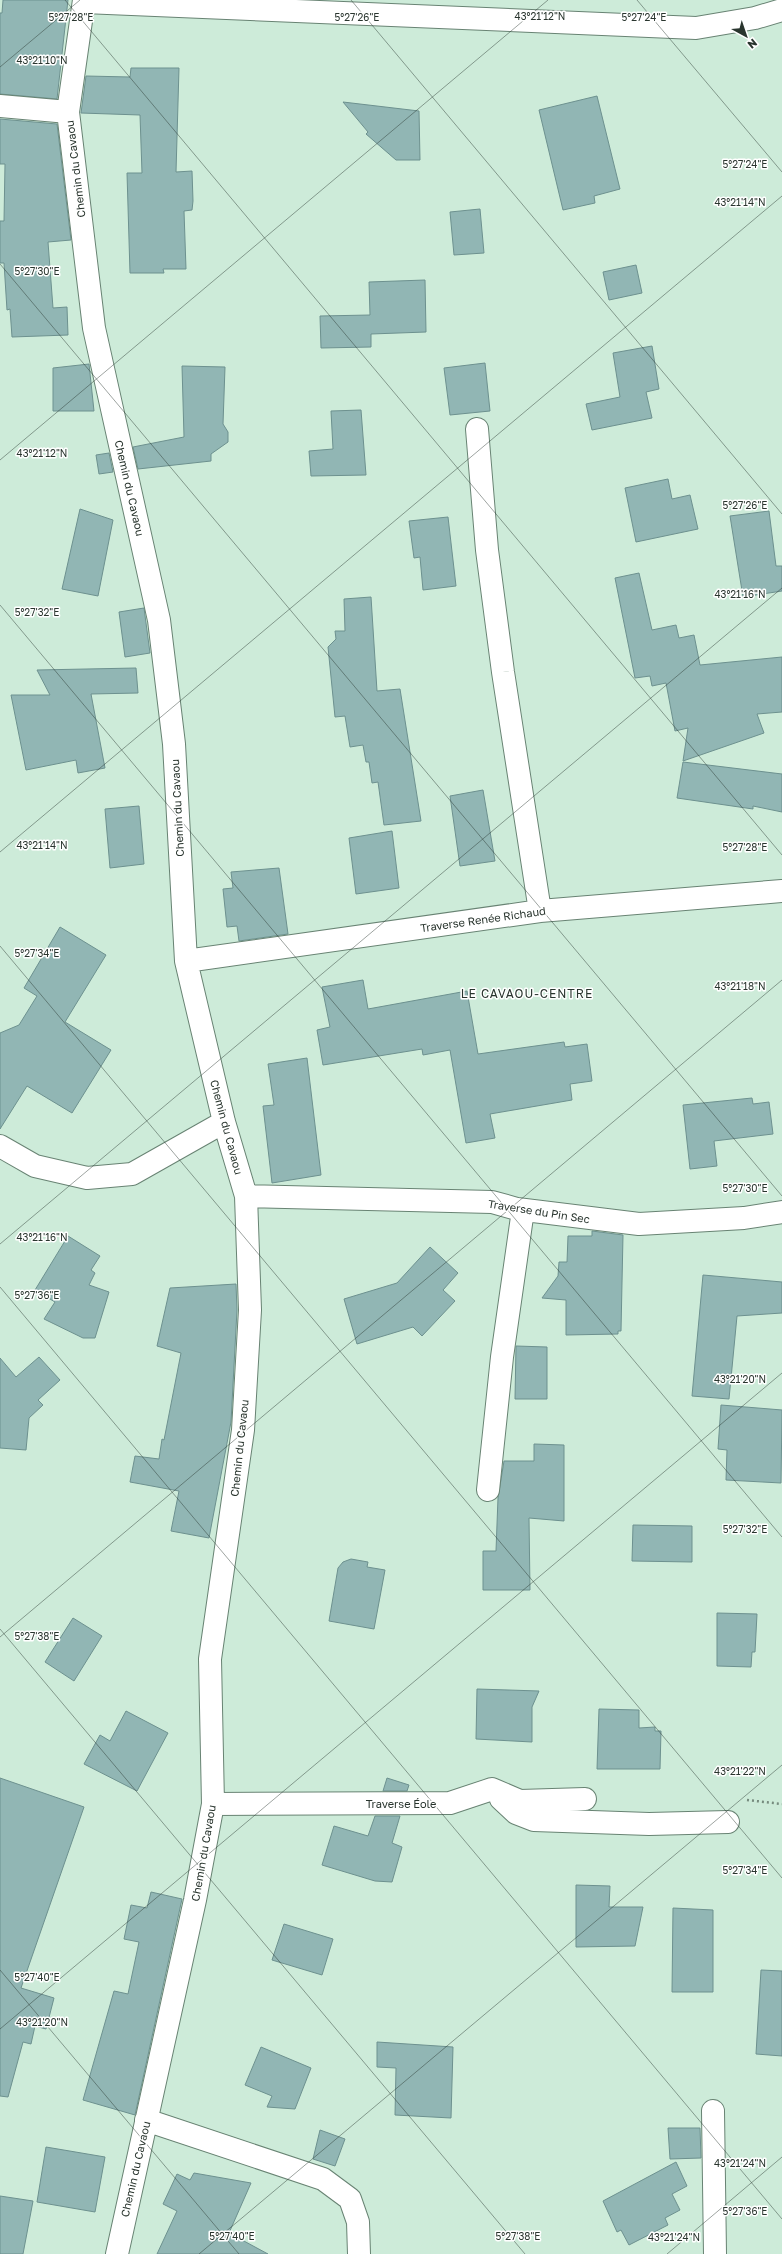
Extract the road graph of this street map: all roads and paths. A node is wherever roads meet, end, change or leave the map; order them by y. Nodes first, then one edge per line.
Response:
1 (84, 1) edge
2 (782, 10) edge
3 (0, 106) edge
4 (68, 112) junction
5 (477, 429) dead end
6 (782, 891) edge
7 (540, 911) junction
8 (186, 961) junction
9 (224, 1122) junction
10 (0, 1146) edge
11 (246, 1196) junction
12 (523, 1210) junction
13 (782, 1212) edge
14 (488, 1490) dead end
15 (492, 1789) junction
16 (585, 1799) dead end
17 (213, 1804) junction
18 (728, 1822) dead end
19 (713, 2111) dead end
20 (146, 2120) junction
21 (117, 2254) edge
22 (359, 2254) edge
23 (715, 2254) edge

1 - 2 street
1 - 4 street, Chemin du Cavaou
3 - 4 street
4 - 8 street, Chemin du Cavaou
5 - 7 street
6 - 7 street, Traverse Renée Richaud
7 - 8 street, Traverse Renée Richaud
8 - 9 street, Chemin du Cavaou
9 - 10 street
9 - 11 street, Chemin du Cavaou
11 - 12 street, Traverse du Pin Sec
11 - 17 street, Chemin du Cavaou
12 - 13 street, Traverse du Pin Sec
12 - 14 street
15 - 16 street
15 - 17 street, Traverse Éole
15 - 18 street
17 - 20 street, Chemin du Cavaou
19 - 23 street
20 - 21 street, Chemin du Cavaou
20 - 22 street

